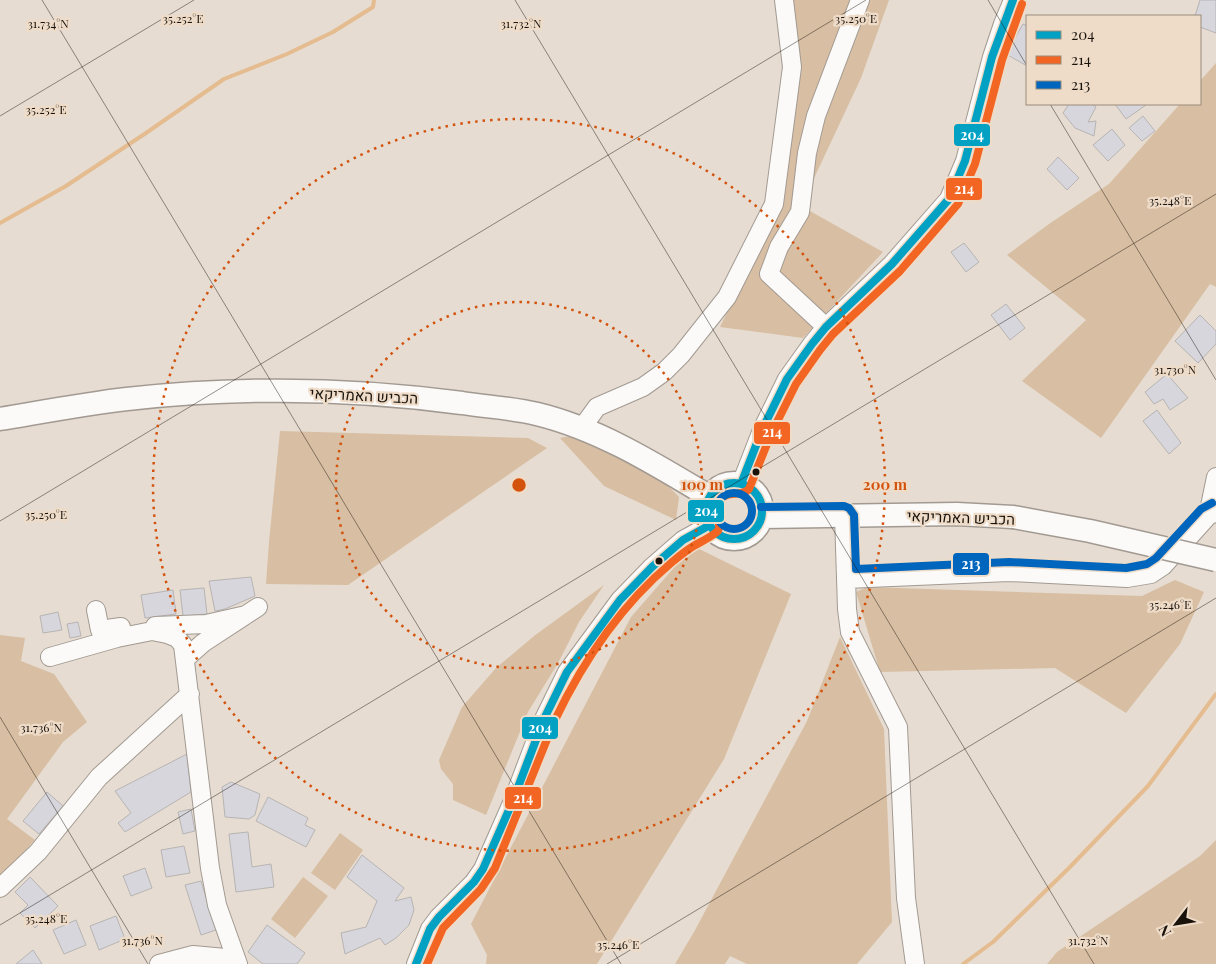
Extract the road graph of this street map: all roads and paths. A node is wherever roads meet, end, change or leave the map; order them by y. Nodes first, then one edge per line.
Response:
1 (784, 0) edge
2 (860, 0) edge
3 (1013, 0) edge
4 (826, 327) junction
5 (0, 419) edge
6 (581, 428) junction
7 (1216, 477) edge
8 (741, 484) junction
9 (710, 497) junction
10 (1212, 514) edge
11 (844, 516) junction
12 (761, 517) junction
13 (710, 525) junction
14 (1216, 560) edge
15 (846, 579) junction
16 (96, 610) dead end
17 (50, 657) dead end
18 (185, 659) junction
19 (190, 694) junction
20 (0, 888) edge
21 (237, 961) edge
22 (159, 964) edge
23 (416, 964) edge
24 (915, 964) edge

1 - 6 street
2 - 4 street
3 - 4 street
4 - 8 street
5 - 6 main road, הכביש האמריקאי
6 - 9 main road, הכביש האמריקאי
7 - 10 street
8 - 9 main road
8 - 12 main road
9 - 13 main road
10 - 15 street
11 - 12 main road, הכביש האמריקאי
11 - 14 main road, הכביש האמריקאי, bridge
11 - 15 street
12 - 13 main road
13 - 23 street
15 - 24 street
16 - 18 street
17 - 18 street
18 - 19 street
19 - 20 street
19 - 21 street
21 - 22 street

